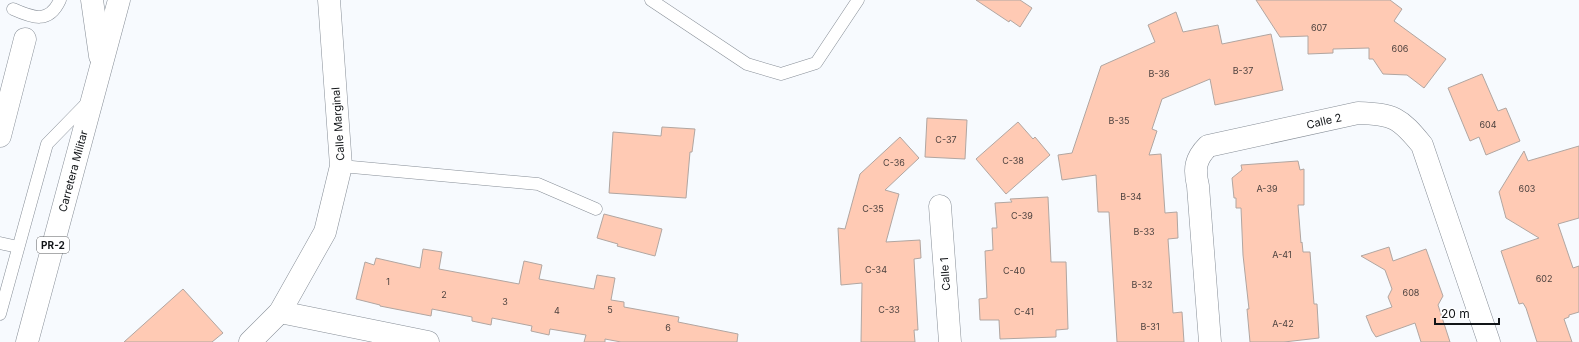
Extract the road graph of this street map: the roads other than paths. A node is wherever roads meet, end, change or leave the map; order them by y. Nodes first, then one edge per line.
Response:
1 (60, 0) edge
2 (92, 0) edge
3 (119, 0) edge
4 (329, 0) edge
5 (651, 0) edge
6 (858, 0) edge
7 (13, 10) dead end
8 (25, 39) dead end
9 (101, 66) junction
10 (92, 97) junction
11 (0, 136) edge
12 (341, 166) junction
13 (940, 206) dead end
14 (596, 209) dead end
15 (0, 243) edge
16 (18, 247) junction
17 (4, 283) edge
18 (280, 312) junction
19 (0, 314) edge
20 (27, 342) edge
21 (250, 342) edge
22 (428, 342) edge
23 (950, 342) edge
24 (1210, 342) edge
25 (1490, 342) edge

1 - 7 lane
2 - 9 street
3 - 9 street, Carretera Militar / PR-2
4 - 12 street, Calle Marginal
5 - 6 lane
8 - 11 street
9 - 10 street, Carretera Militar / PR-2
10 - 16 lane
10 - 20 street, Carretera Militar / PR-2
12 - 14 lane
12 - 18 street, Calle Marginal
13 - 23 street, Calle 1
15 - 16 lane
16 - 17 lane
17 - 19 lane
18 - 21 street, Calle Marginal
18 - 22 street
24 - 25 street, Calle 2

